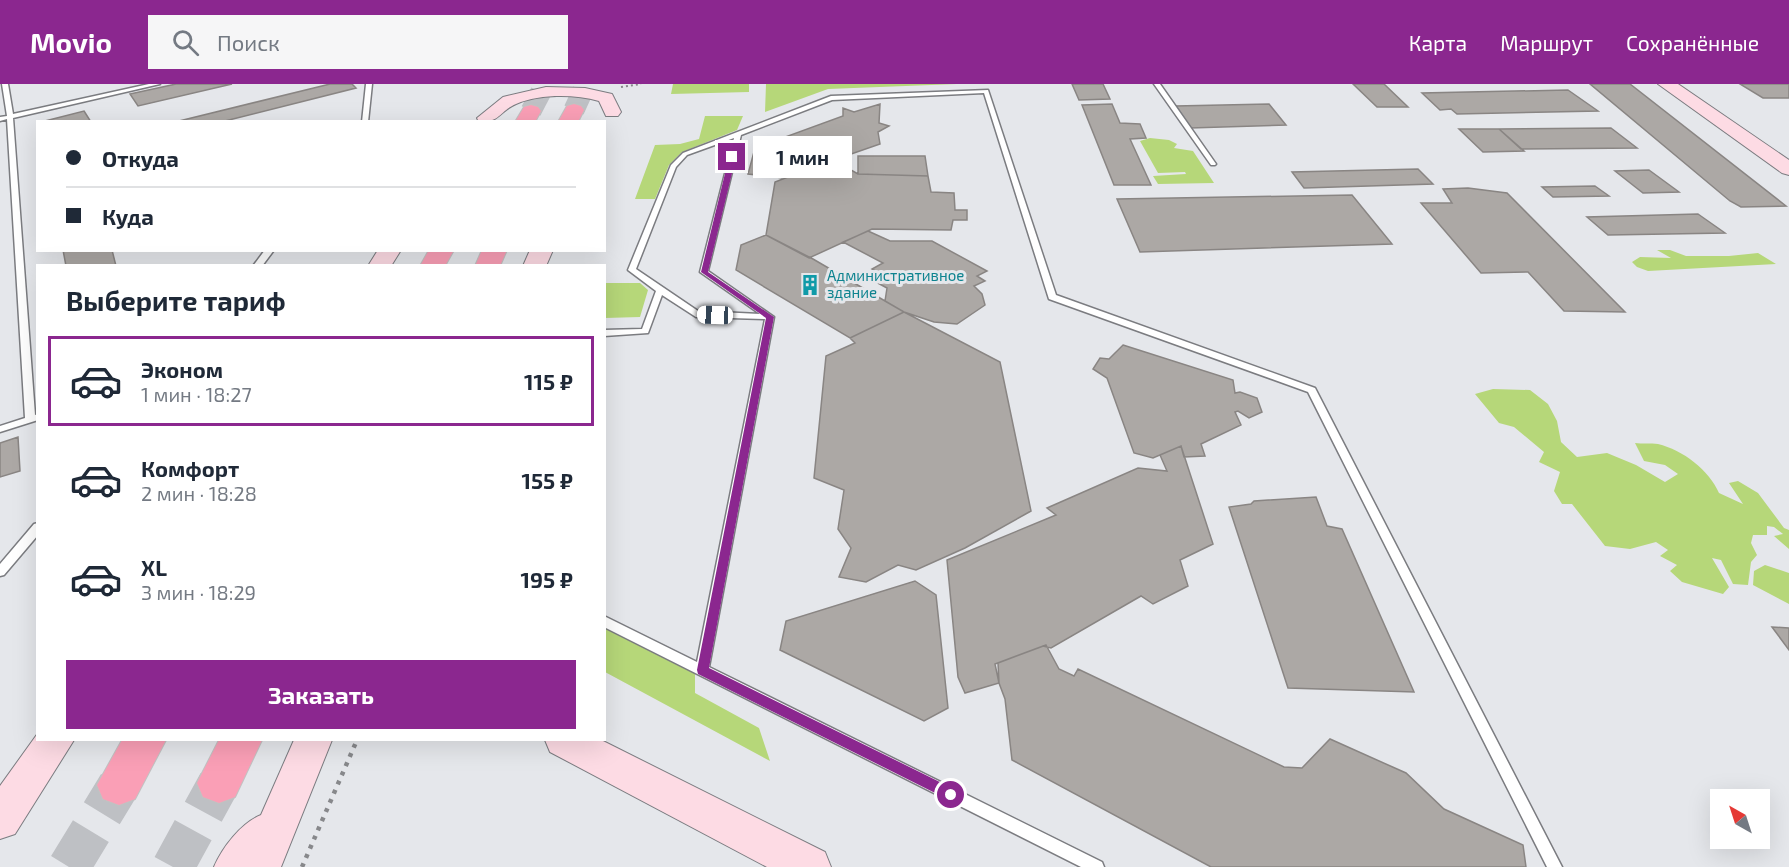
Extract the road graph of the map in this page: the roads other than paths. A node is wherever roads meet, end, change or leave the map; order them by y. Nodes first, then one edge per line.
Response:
1 (5, 84) edge
2 (157, 84) edge
3 (369, 84) edge
4 (502, 84) edge
5 (1157, 84) edge
6 (1666, 84) edge
7 (620, 95) dead end
8 (612, 112) junction
9 (10, 117) junction
10 (0, 119) edge
11 (365, 120) edge
12 (485, 120) edge
13 (606, 126) edge
14 (738, 134) junction
15 (1213, 164) dead end
16 (1789, 171) edge
17 (660, 290) junction
18 (770, 317) junction
19 (606, 333) edge
20 (34, 418) edge
21 (0, 429) edge
22 (36, 529) edge
23 (0, 572) edge
24 (606, 622) edge
25 (702, 670) junction
26 (54, 741) edge
27 (144, 741) edge
28 (240, 741) edge
29 (313, 741) edge
30 (566, 741) edge
31 (219, 783) tunnel mouth
32 (119, 785) tunnel mouth
33 (0, 819) edge
34 (277, 822) junction
35 (235, 867) edge
36 (260, 867) edge
37 (810, 867) edge
38 (1096, 867) edge
39 (1555, 867) edge

1 - 9 lane
2 - 9 lane
3 - 11 lane
4 - 12 main road
5 - 15 lane
6 - 16 main road
7 - 8 main road
8 - 12 main road
8 - 13 main road
9 - 10 lane
9 - 20 lane
14 - 17 lane
14 - 18 lane
14 - 39 lane
17 - 18 lane
17 - 19 lane
18 - 25 lane
20 - 21 lane
22 - 23 lane
24 - 25 lane
25 - 38 lane
26 - 33 main road
27 - 32 highway
28 - 31 highway
29 - 34 main road
30 - 37 main road
34 - 35 main road
34 - 36 main road

